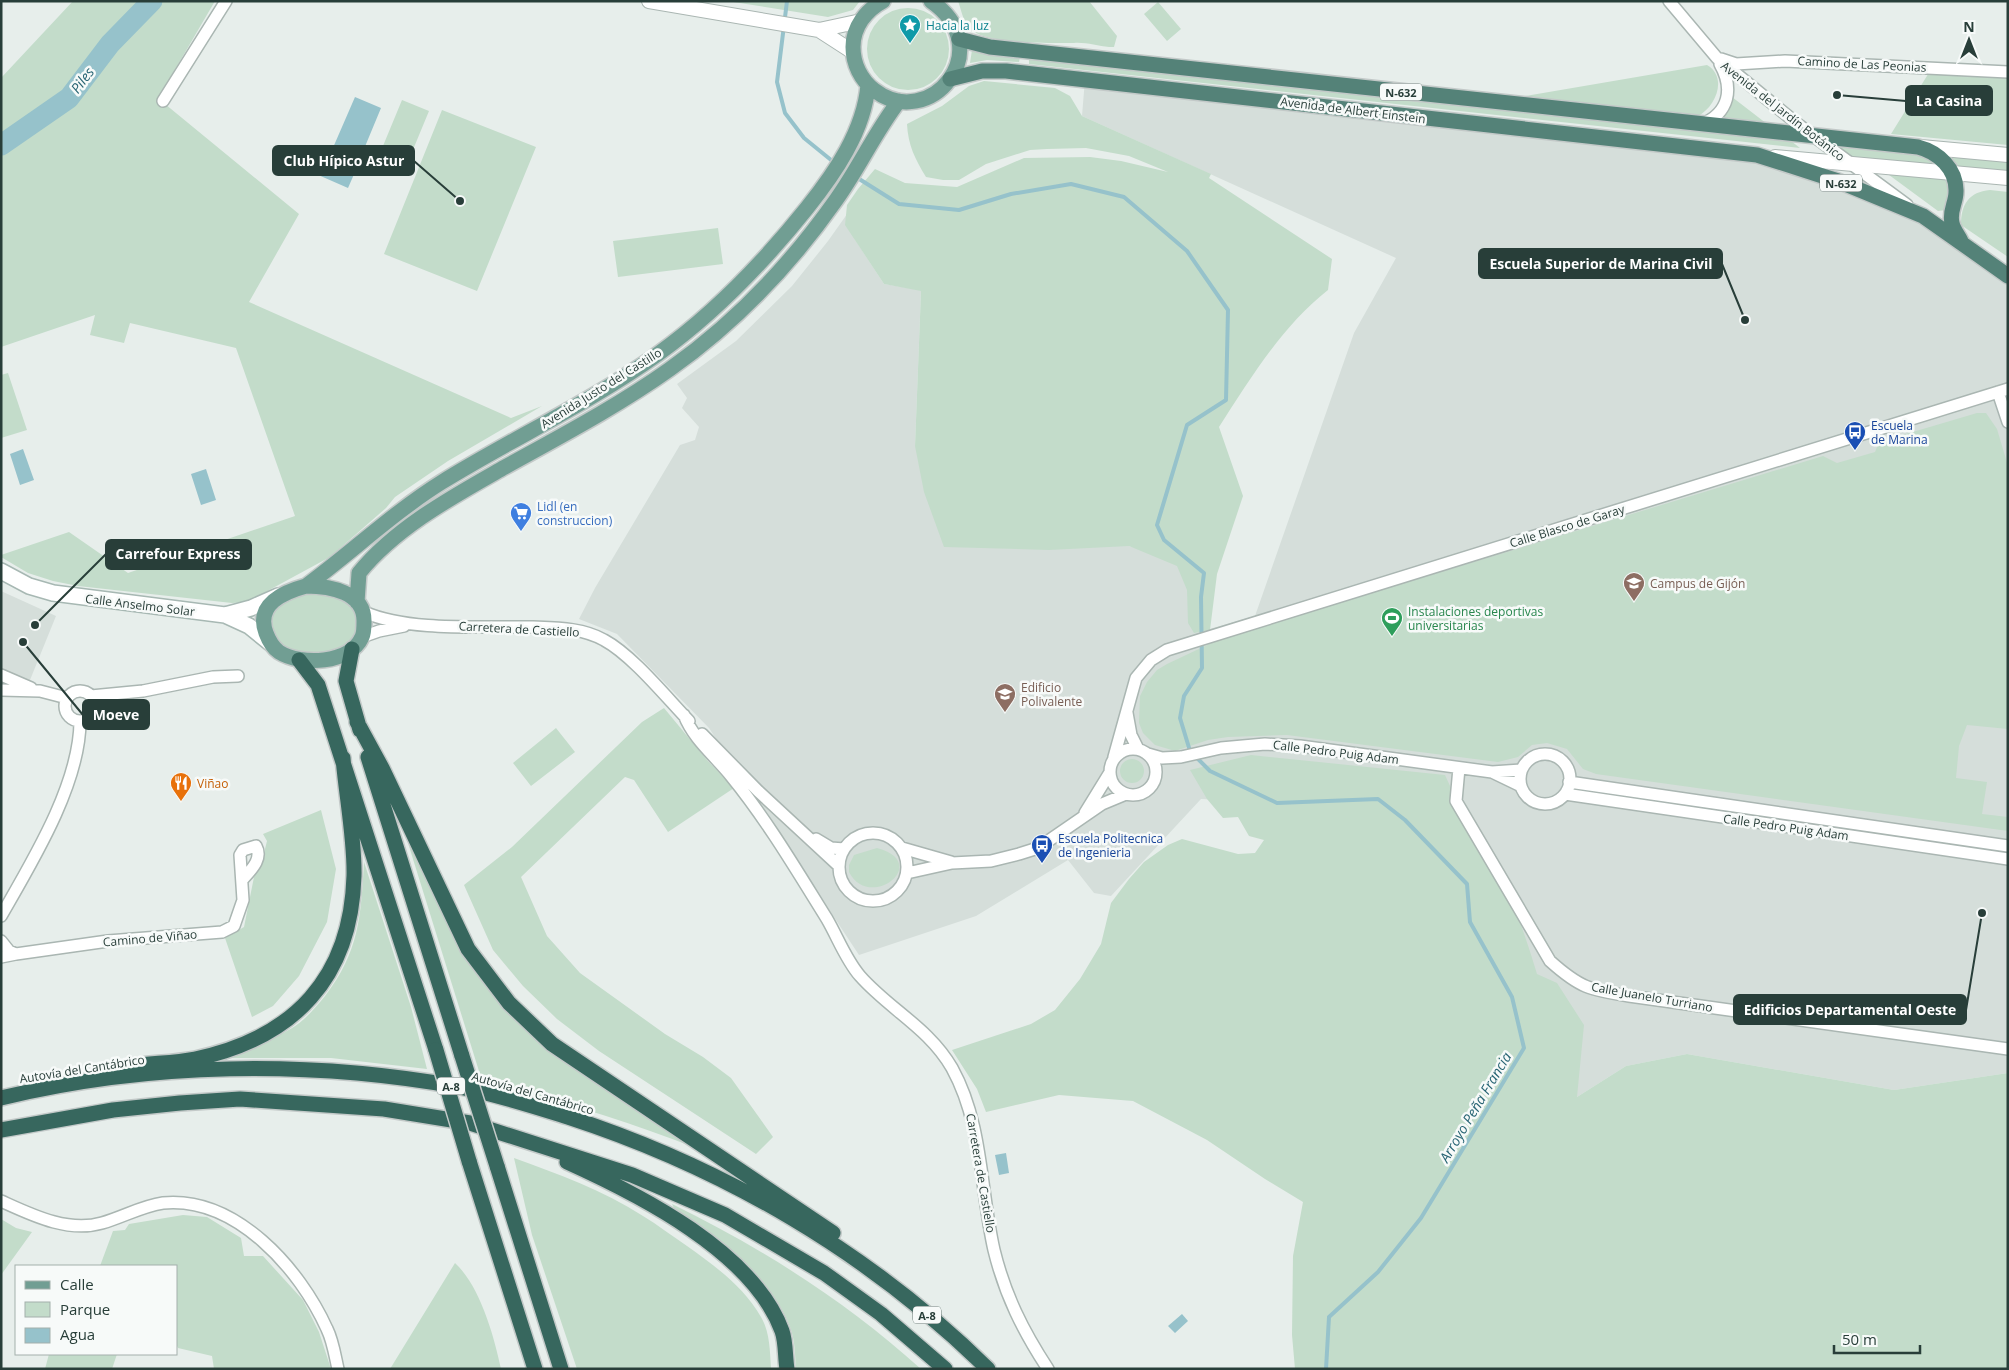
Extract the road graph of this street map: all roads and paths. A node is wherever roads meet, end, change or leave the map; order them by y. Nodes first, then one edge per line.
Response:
1 (226, 1) edge
2 (649, 1) edge
3 (883, 1) edge
4 (1669, 1) edge
5 (939, 4) edge
6 (861, 21) junction
7 (816, 29) junction
8 (959, 38) junction
9 (854, 52) junction
10 (1717, 58) junction
11 (2008, 72) edge
12 (950, 79) junction
13 (868, 85) junction
14 (163, 100) dead end
15 (899, 101) junction
16 (1700, 125) junction
17 (1813, 136) junction
18 (1918, 147) junction
19 (1757, 155) junction
20 (2008, 155) edge
21 (1850, 164) junction
22 (1951, 172) junction
23 (1988, 177) junction
24 (2008, 178) edge
25 (1956, 193) junction
26 (1923, 216) junction
27 (1963, 245) junction
28 (2008, 276) edge
29 (2003, 391) edge
30 (2008, 422) edge
31 (3, 573) edge
32 (306, 586) junction
33 (278, 596) junction
34 (361, 607) junction
35 (225, 615) junction
36 (412, 624) junction
37 (362, 637) junction
38 (270, 643) junction
39 (352, 649) junction
40 (299, 660) junction
41 (1, 675) edge
42 (238, 676) dead end
43 (7, 681) edge
44 (1, 690) edge
45 (40, 691) junction
46 (91, 696) junction
47 (67, 698) junction
48 (1, 700) edge
49 (1126, 710) junction
50 (684, 716) junction
51 (80, 721) junction
52 (357, 722) junction
53 (1143, 752) junction
54 (1114, 757) junction
55 (1181, 757) junction
56 (343, 758) junction
57 (1459, 768) junction
58 (1522, 770) junction
59 (1492, 772) junction
60 (1109, 774) junction
61 (1156, 776) junction
62 (1569, 782) junction
63 (1520, 786) junction
64 (758, 791) junction
65 (1126, 794) junction
66 (1565, 794) junction
67 (1082, 818) junction
68 (765, 824) junction
69 (795, 826) junction
70 (2008, 846) edge
71 (902, 848) junction
72 (844, 849) junction
73 (2008, 858) edge
74 (952, 863) junction
75 (839, 866) junction
76 (907, 873) junction
77 (243, 879) dead end
78 (1, 916) edge
79 (1, 941) edge
80 (16, 954) junction
81 (1, 957) edge
82 (2008, 1049) edge
83 (1, 1092) edge
84 (1, 1098) edge
85 (1, 1130) edge
86 (506, 1136) junction
87 (1, 1200) edge
88 (338, 1369) edge
89 (535, 1369) edge
90 (561, 1369) edge
91 (787, 1369) edge
92 (945, 1369) edge
93 (988, 1369) edge
94 (997, 1369) edge
95 (1048, 1369) edge

1 - 14 street
2 - 7 street
3 - 6 main road
4 - 10 street, Avenida del Jardín Botánico
5 - 8 main road
6 - 7 street
6 - 9 main road
7 - 9 street
8 - 12 main road, N-632
8 - 16 highway, Avenida de Albert Einstein / N-632
9 - 13 main road
10 - 11 street, Camino de Las Peonias
10 - 16 street
10 - 17 street, Avenida del Jardín Botánico
12 - 15 main road, N-632
12 - 19 highway, Avenida de Albert Einstein / N-632
13 - 15 main road, N-632
13 - 32 main road, Avenida Justo del Castillo
15 - 34 main road, Avenida Justo del Castillo
16 - 17 highway, Avenida de Albert Einstein / N-632
17 - 18 highway, N-632
17 - 21 street, Avenida del Jardín Botánico
18 - 20 street
18 - 22 highway, N-632
19 - 21 street, Avenida de Albert Einstein
19 - 26 highway, Avenida de Albert Einstein / N-632
21 - 22 street, Avenida de Albert Einstein
21 - 26 street, Avenida del Jardín Botánico
22 - 23 street, Avenida de Albert Einstein
22 - 25 highway, N-632
23 - 24 street, Avenida de Albert Einstein
23 - 25 street
25 - 27 highway, N-632
26 - 27 highway, Avenida del Jardín Botánico / N-632
27 - 28 highway, Avenida del Jardín Botánico / N-632
29 - 30 street
29 - 49 street, Calle Blasco de Garay
31 - 35 main road, Calle Anselmo Solar
32 - 33 main road
32 - 34 main road
33 - 35 main road, Calle Anselmo Solar
33 - 38 main road
34 - 36 street, Carretera de Castiello
34 - 37 main road
35 - 38 main road, Calle Anselmo Solar
36 - 37 street, Carretera de Castiello
36 - 50 street, Carretera de Castiello
37 - 39 main road
38 - 40 main road
39 - 40 main road
39 - 52 highway
40 - 56 highway
41 - 43 street
42 - 46 street
43 - 45 street
44 - 45 street
45 - 47 street
45 - 48 street
46 - 47 street
46 - 51 street
47 - 51 street
49 - 53 street
49 - 54 street
50 - 64 street, Carretera de Castiello
50 - 68 street, Carretera de Castiello
51 - 78 street
52 - 90 highway, bridge
52 - 94 highway
53 - 54 street
53 - 55 street, Calle Pedro Puig Adam
53 - 61 street
54 - 60 street
55 - 57 street, Calle Pedro Puig Adam
55 - 61 street, Calle Pedro Puig Adam
56 - 83 highway
56 - 89 highway, bridge
57 - 59 street, Calle Pedro Puig Adam
57 - 82 street, Calle Juanelo Turriano
58 - 59 street, Calle Pedro Puig Adam
58 - 62 street
58 - 63 street
59 - 63 street, Calle Pedro Puig Adam
60 - 65 street
60 - 67 street
61 - 65 street
62 - 66 street
62 - 70 street, Calle Pedro Puig Adam
63 - 66 street
64 - 68 street, Carretera de Castiello
64 - 69 street
65 - 67 street
66 - 73 street, Calle Pedro Puig Adam
67 - 74 street
68 - 95 street, Carretera de Castiello
69 - 72 street
69 - 75 street
71 - 72 street
71 - 74 street
71 - 76 street
72 - 75 street
74 - 76 street
75 - 76 street
77 - 80 street, Camino de Viñao
79 - 80 street
80 - 81 street, Camino de Viñao
84 - 93 highway, Autovía del Cantábrico / A-8
85 - 86 highway, A-8
86 - 91 highway
86 - 92 highway, A-8
87 - 88 street

